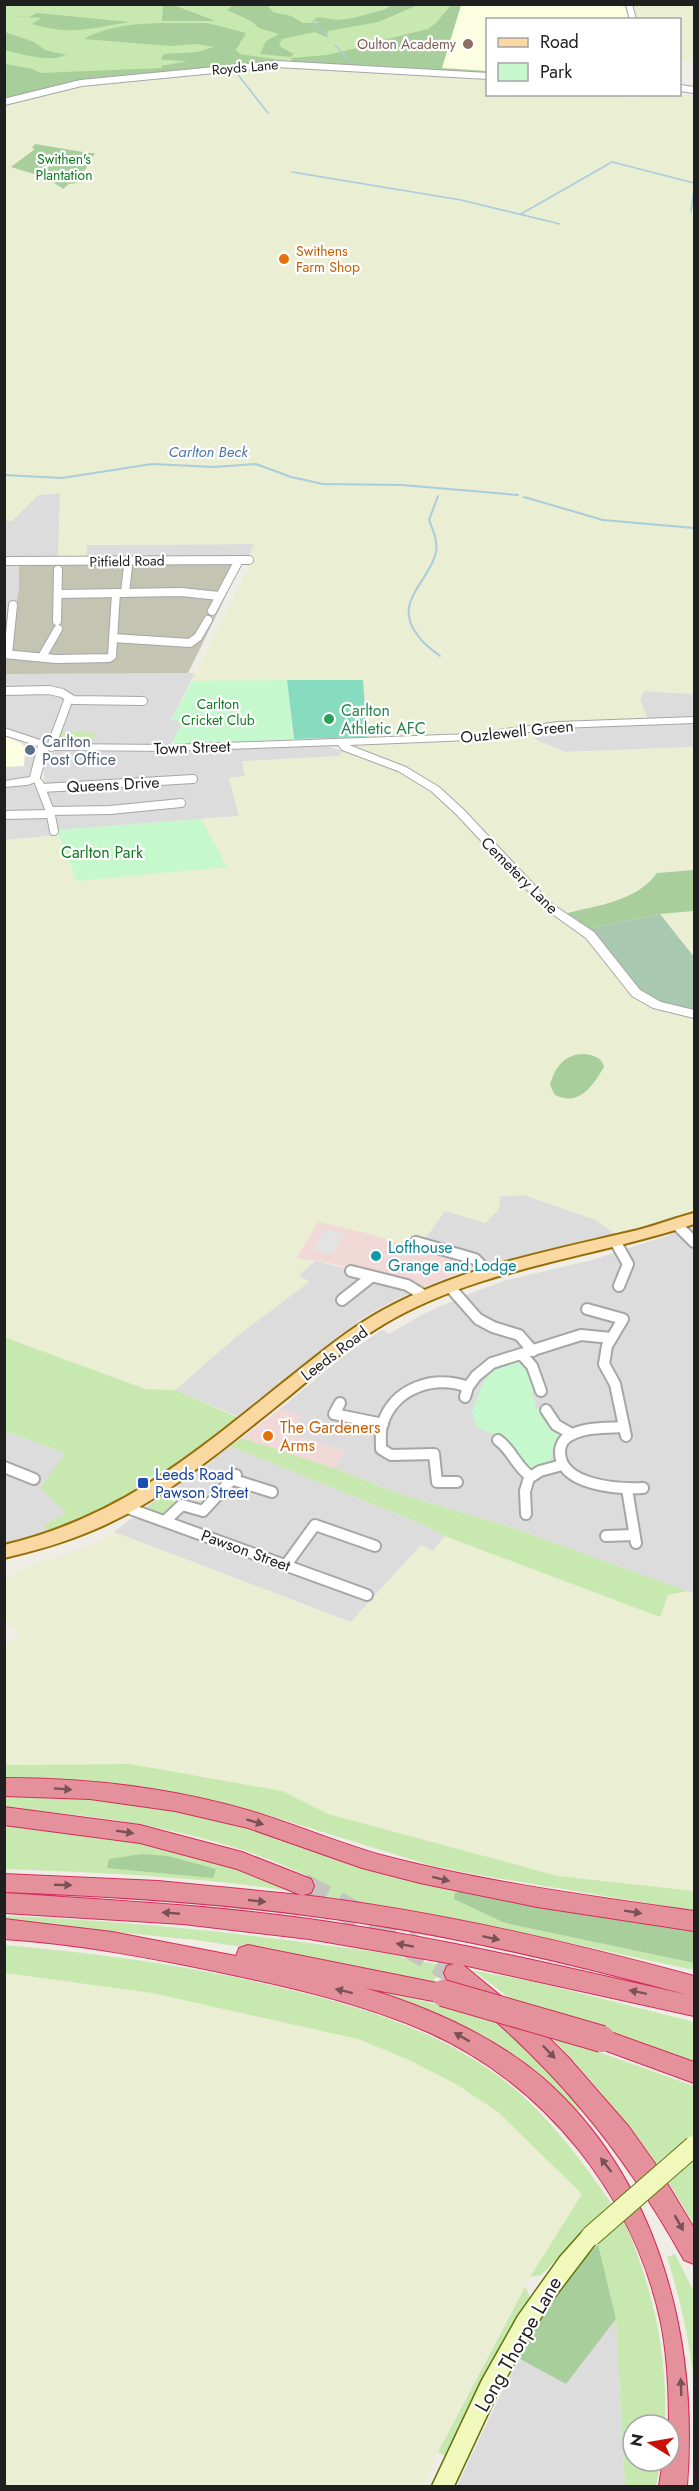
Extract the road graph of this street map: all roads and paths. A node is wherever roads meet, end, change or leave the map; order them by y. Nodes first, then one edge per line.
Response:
1 (486, 76) edge
2 (4, 102) edge
3 (249, 560) dead end
4 (4, 561) edge
5 (237, 564) dead end
6 (194, 565) dead end
7 (102, 566) dead end
8 (128, 566) junction
9 (58, 570) dead end
10 (121, 593) junction
11 (58, 594) junction
12 (219, 596) junction
13 (13, 605) dead end
14 (212, 611) dead end
15 (208, 620) dead end
16 (113, 638) junction
17 (6, 654) edge
18 (42, 657) junction
19 (7, 693) edge
20 (69, 698) junction
21 (143, 701) dead end
22 (694, 720) edge
23 (4, 730) edge
24 (340, 741) junction
25 (48, 746) junction
26 (189, 782) dead end
27 (4, 784) edge
28 (37, 784) junction
29 (181, 803) dead end
30 (50, 813) junction
31 (4, 815) edge
32 (54, 831) dead end
33 (694, 1014) edge
34 (694, 1218) edge
35 (677, 1225) junction
36 (615, 1241) junction
37 (416, 1242) dead end
38 (694, 1242) edge
39 (351, 1271) dead end
40 (489, 1273) junction
41 (371, 1276) junction
42 (449, 1286) junction
43 (619, 1286) dead end
44 (425, 1296) junction
45 (342, 1299) dead end
46 (587, 1309) dead end
47 (611, 1338) junction
48 (528, 1353) junction
49 (541, 1391) dead end
50 (340, 1403) dead end
51 (546, 1410) dead end
52 (383, 1424) junction
53 (572, 1434) junction
54 (498, 1440) dead end
55 (562, 1465) junction
56 (4, 1467) edge
57 (529, 1475) junction
58 (34, 1479) dead end
59 (457, 1482) dead end
60 (643, 1488) dead end
61 (627, 1489) junction
62 (272, 1492) dead end
63 (125, 1507) junction
64 (526, 1514) dead end
65 (165, 1521) junction
66 (606, 1536) dead end
67 (375, 1546) dead end
68 (4, 1552) edge
69 (286, 1564) junction
70 (367, 1595) dead end
71 (4, 1787) edge
72 (4, 1816) edge
73 (4, 1883) edge
74 (302, 1886) tunnel mouth
75 (4, 1903) edge
76 (694, 1921) edge
77 (4, 1929) edge
78 (117, 1941) junction
79 (450, 1983) junction
80 (694, 1986) edge
81 (694, 2006) edge
82 (694, 2073) edge
83 (694, 2146) edge
84 (694, 2252) edge
85 (443, 2487) edge
86 (673, 2487) edge

1 - 2 street, Royds Lane
3 - 4 street, Pitfield Road
5 - 12 street
6 - 8 street
7 - 8 street
8 - 10 street
9 - 11 street
10 - 11 street
10 - 12 street
10 - 16 street
11 - 18 street
12 - 14 street
13 - 17 street
15 - 16 street
16 - 18 street
17 - 18 street
19 - 20 street
20 - 21 street
20 - 25 street
22 - 24 street, Ouzlewell Green
23 - 25 street
24 - 25 street, Town Street
24 - 33 street, Cemetery Lane
25 - 28 street
26 - 28 street, Queens Drive
27 - 28 street
28 - 30 street
29 - 30 street
30 - 31 street
30 - 32 street
34 - 35 main road, Leeds Road
35 - 36 main road, Leeds Road
35 - 38 street
36 - 40 main road, Leeds Road
36 - 43 street
37 - 40 street
39 - 41 street
40 - 42 main road, Leeds Road
41 - 44 street
41 - 45 street
42 - 44 main road, Leeds Road
42 - 48 street
44 - 63 main road, Leeds Road
46 - 47 street
47 - 48 street
47 - 53 street
48 - 49 street
48 - 52 street
50 - 52 street
51 - 53 street
52 - 59 street
53 - 55 street
54 - 57 street
55 - 57 street
55 - 61 street
56 - 58 street
57 - 64 street
60 - 61 street
61 - 66 street
62 - 65 street
63 - 65 street, Pawson Street
63 - 68 main road, Leeds Road
65 - 69 street, Pawson Street
67 - 69 street
69 - 70 street, Pawson Street
71 -> 76 highway
72 -> 74 highway
73 -> 80 highway
81 -> 75 highway
77 - 78 highway
78 - 79 highway
86 -> 78 highway
79 - 82 highway, bridge
79 -> 84 highway
83 - 85 main road, Long Thorpe Lane, bridge

